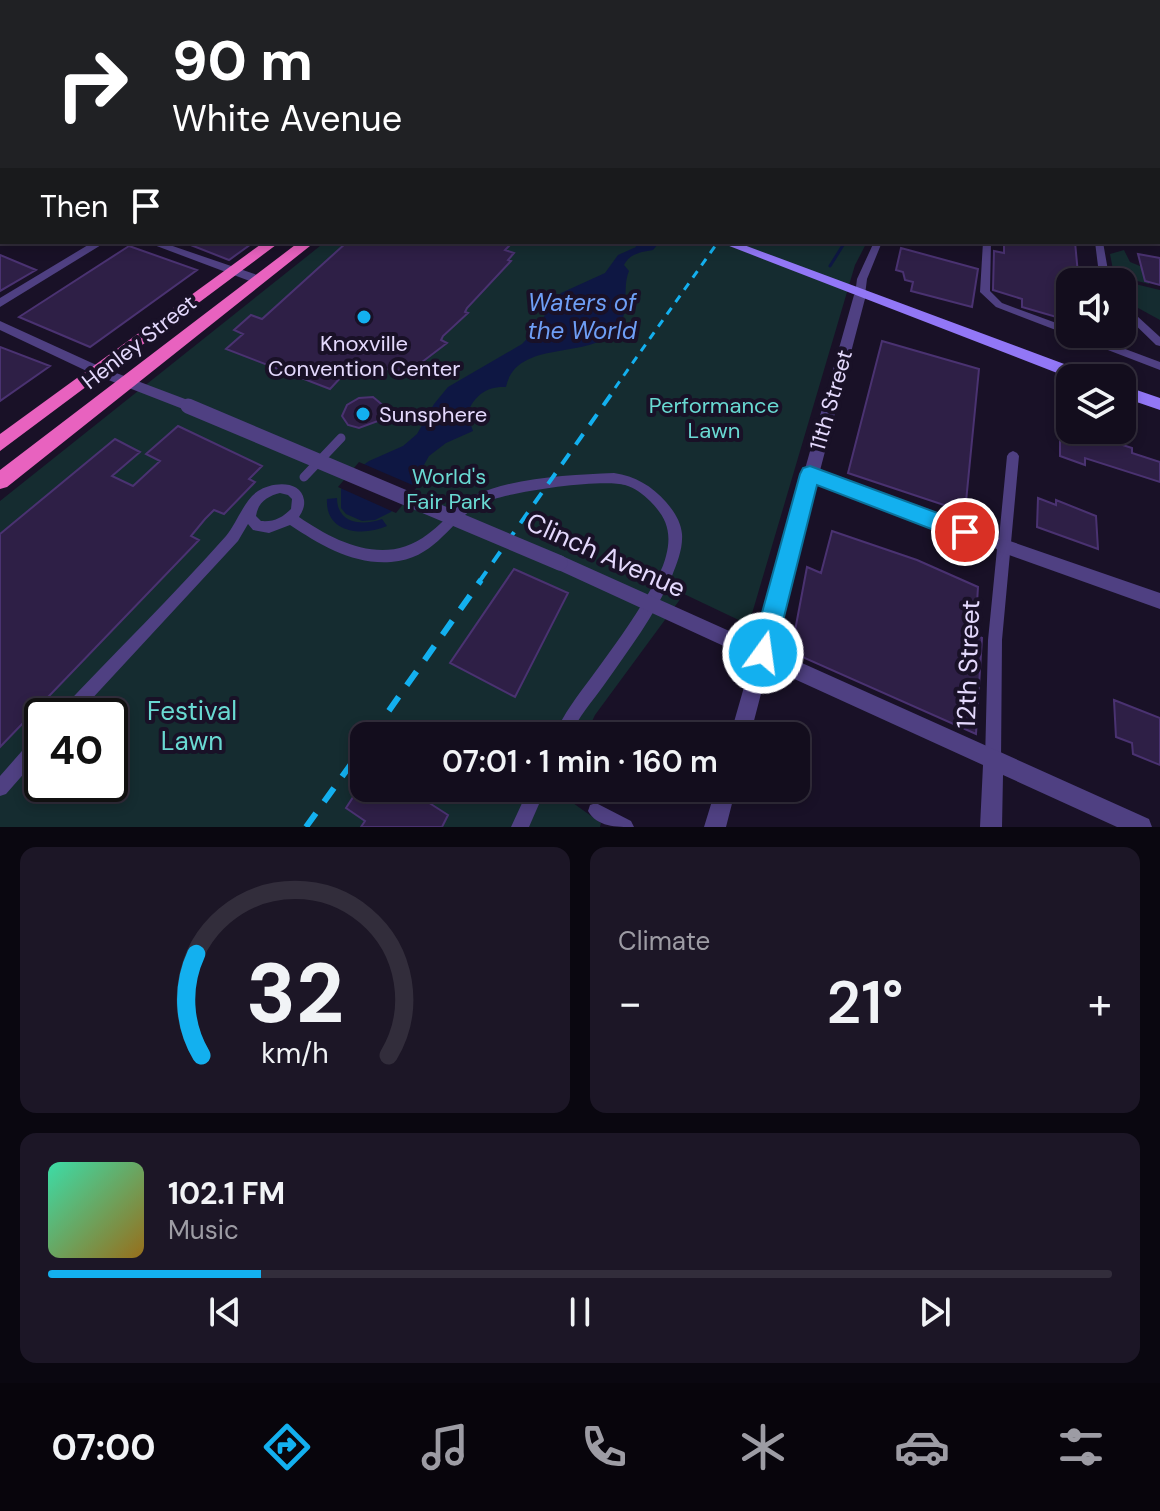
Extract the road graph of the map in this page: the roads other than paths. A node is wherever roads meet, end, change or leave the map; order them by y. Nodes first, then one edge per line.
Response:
1 (98, 244) edge
2 (157, 244) edge
3 (270, 244) edge
4 (305, 244) edge
5 (730, 244) edge
6 (877, 244) edge
7 (987, 244) edge
8 (1099, 244) edge
9 (1103, 268) edge
10 (234, 271) junction
11 (259, 280) junction
12 (860, 295) junction
13 (0, 303) edge
14 (1136, 320) edge
15 (0, 325) edge
16 (1056, 327) edge
17 (1160, 343) edge
18 (1113, 348) edge
19 (1160, 366) edge
20 (1056, 367) edge
21 (98, 371) junction
22 (127, 380) junction
23 (1136, 396) edge
24 (1160, 404) edge
25 (341, 438) dead end
26 (0, 444) edge
27 (1013, 456) dead end
28 (810, 474) junction
29 (304, 477) dead end
30 (0, 481) edge
31 (250, 510) junction
32 (290, 518) junction
33 (272, 528) junction
34 (1004, 546) junction
35 (219, 551) junction
36 (1160, 601) edge
37 (650, 602) junction
38 (763, 653) junction
39 (82, 698) edge
40 (568, 722) edge
41 (744, 722) edge
42 (24, 761) edge
43 (993, 762) junction
44 (0, 788) edge
45 (532, 802) edge
46 (722, 802) edge
47 (596, 811) dead end
48 (520, 827) edge
49 (625, 827) edge
50 (715, 827) edge
51 (991, 827) edge
52 (1141, 827) edge

1 - 13 street
2 - 10 street
3 - 10 highway, Henley Street
4 - 11 highway, Henley Street
5 - 12 main road
6 - 12 street
7 - 16 street
8 - 9 street
10 - 11 street
10 - 21 highway, Henley Street
11 - 22 highway, Henley Street
12 - 20 main road
12 - 28 street, 11th Street
14 - 17 street
15 - 21 street, Clinch Avenue
18 - 19 street
21 - 22 street, Clinch Avenue
21 - 26 highway, Henley Street
22 - 30 highway, Henley Street
22 - 37 street, Clinch Avenue, bridge
23 - 24 main road
25 - 29 street
27 - 34 street, 12th Street
28 - 34 street
28 - 38 street, 11th Street
31 - 32 street
31 - 33 street
31 - 35 street
32 - 33 street
32 - 37 street
33 - 35 street
34 - 36 street
34 - 43 street, 12th Street
35 - 39 street
37 - 38 street, Clinch Avenue
37 - 40 street
38 - 41 street, 11th Street
38 - 43 street, Clinch Avenue
42 - 44 street
43 - 51 street, 12th Street
43 - 52 street, Clinch Avenue
45 - 48 street
46 - 50 street
47 - 49 street

